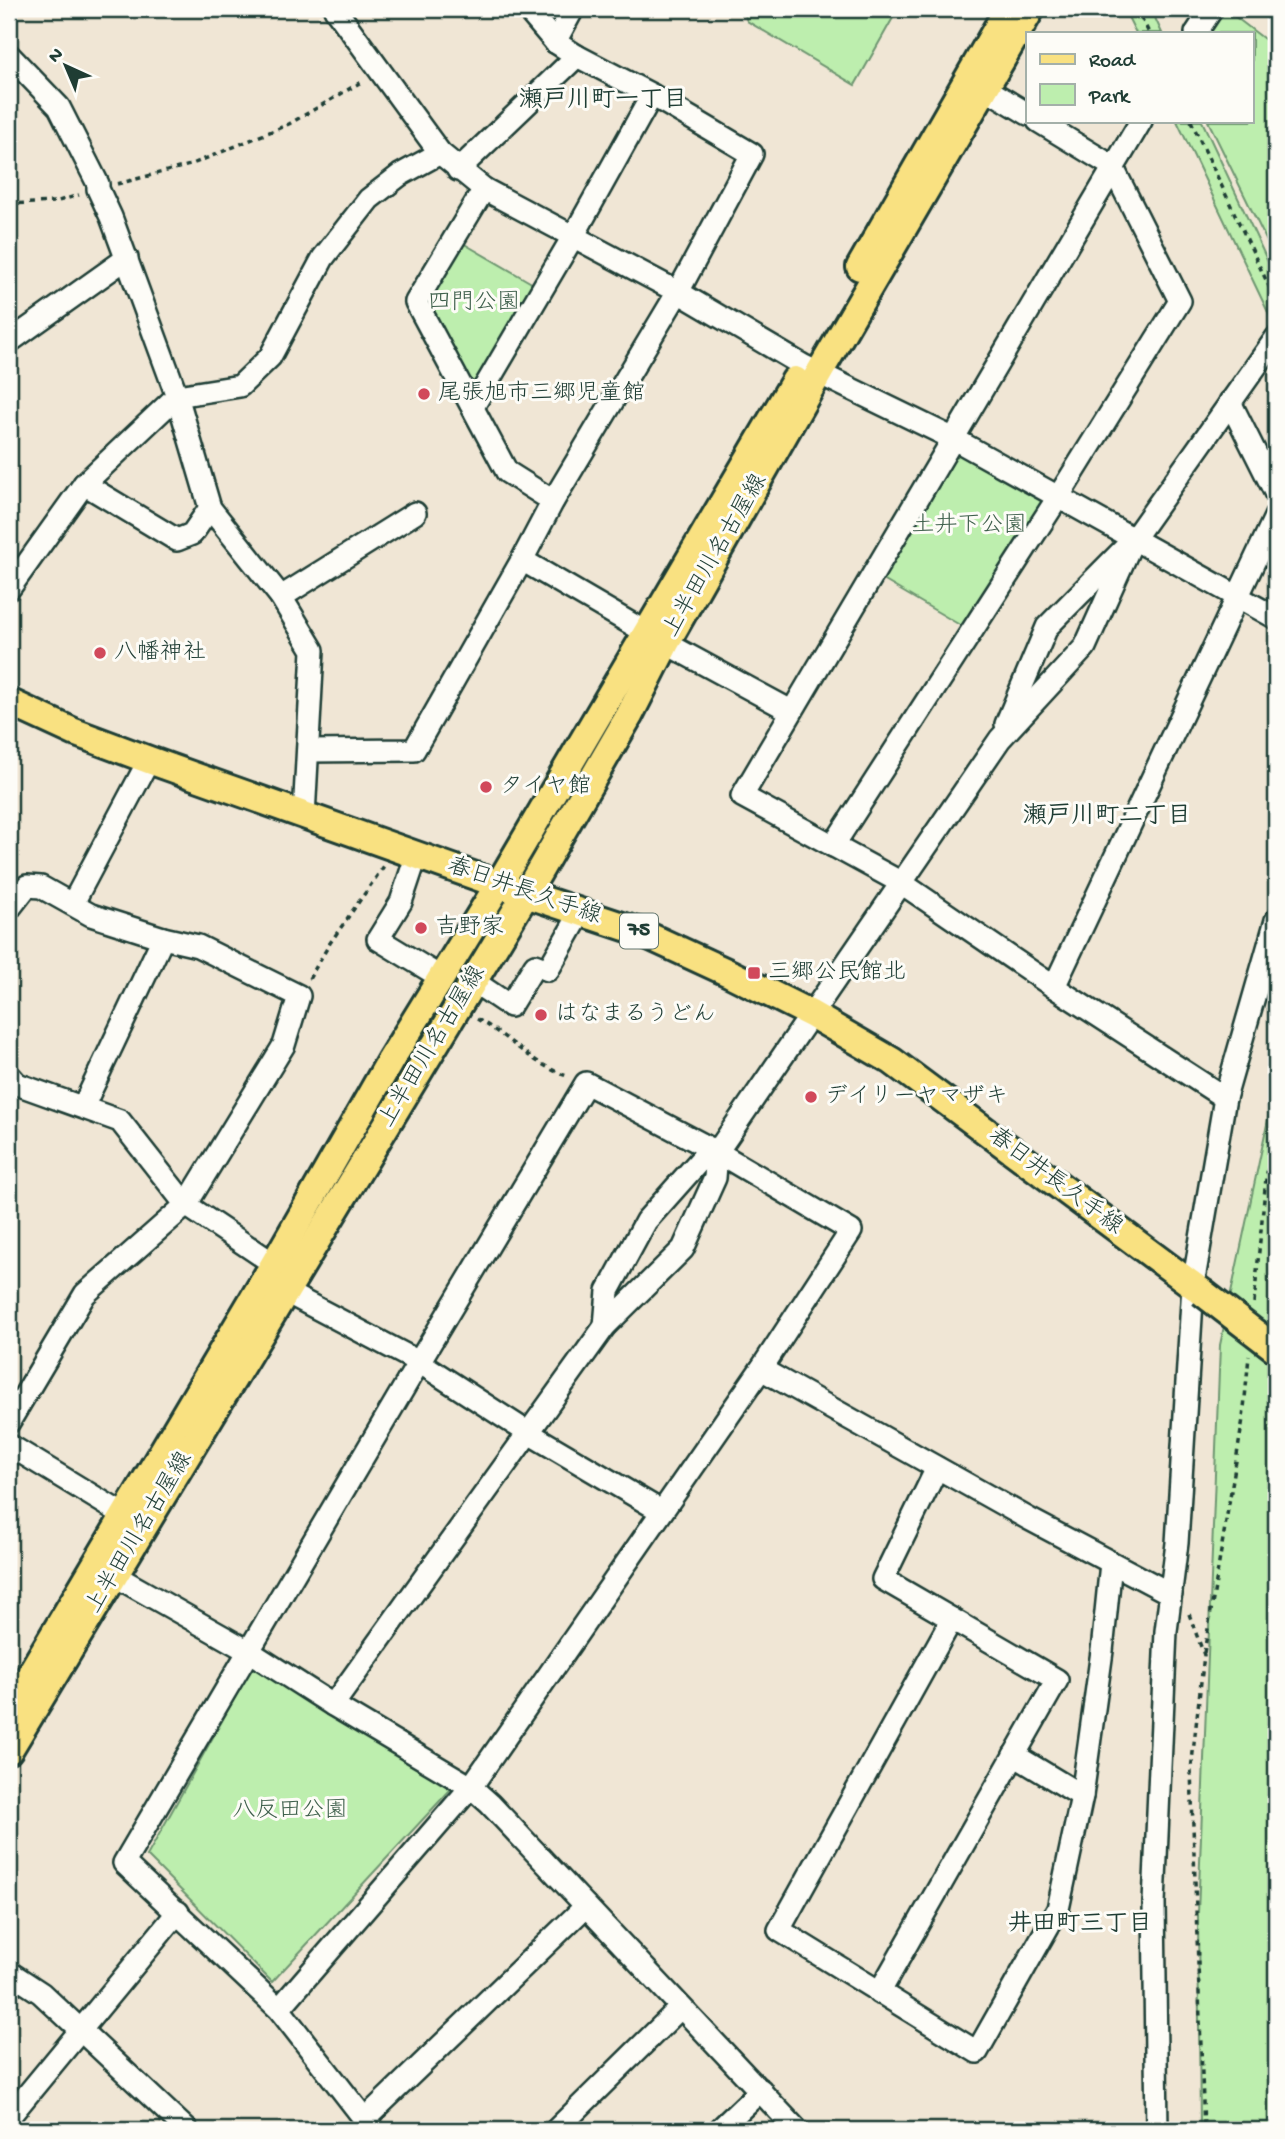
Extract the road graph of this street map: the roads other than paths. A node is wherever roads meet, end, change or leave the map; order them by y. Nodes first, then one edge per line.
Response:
1 (335, 9) edge
2 (527, 9) edge
3 (573, 9) edge
4 (1008, 9) edge
5 (1031, 9) edge
6 (1212, 9) edge
7 (1197, 32) edge
8 (555, 42) junction
9 (9, 55) edge
10 (577, 56) junction
11 (985, 88) junction
12 (652, 95) junction
13 (1026, 113) edge
14 (1040, 122) edge
15 (1140, 122) edge
16 (440, 153) junction
17 (1112, 166) junction
18 (458, 170) junction
19 (484, 189) junction
20 (574, 235) junction
21 (127, 258) junction
22 (678, 292) junction
23 (1276, 338) edge
24 (9, 342) edge
25 (811, 370) junction
26 (177, 396) junction
27 (1230, 402) junction
28 (472, 407) junction
29 (954, 439) junction
30 (84, 484) junction
31 (1276, 494) edge
32 (1057, 499) junction
33 (553, 501) junction
34 (210, 509) junction
35 (415, 513) dead end
36 (1276, 515) edge
37 (1133, 540) junction
38 (17, 561) edge
39 (522, 561) junction
40 (9, 589) edge
41 (1238, 596) junction
42 (281, 597) junction
43 (1276, 618) edge
44 (656, 638) junction
45 (9, 702) edge
46 (791, 711) junction
47 (1000, 739) junction
48 (309, 751) junction
49 (149, 760) junction
50 (304, 816) junction
51 (833, 846) junction
52 (408, 851) junction
53 (900, 882) junction
54 (499, 884) junction
55 (526, 894) junction
56 (73, 903) junction
57 (9, 909) edge
58 (580, 912) junction
59 (1276, 920) edge
60 (163, 938) junction
61 (442, 978) junction
62 (473, 981) junction
63 (1054, 988) junction
64 (811, 1014) junction
65 (9, 1075) edge
66 (1225, 1098) junction
67 (83, 1107) junction
68 (717, 1152) junction
69 (186, 1205) junction
70 (274, 1264) junction
71 (1197, 1288) junction
72 (284, 1291) junction
73 (605, 1326) junction
74 (1276, 1349) edge
75 (419, 1362) junction
76 (761, 1369) junction
77 (9, 1422) edge
78 (527, 1432) junction
79 (9, 1445) edge
80 (937, 1468) junction
81 (661, 1511) junction
82 (124, 1515) junction
83 (1111, 1563) junction
84 (105, 1570) junction
85 (1179, 1601) junction
86 (952, 1619) junction
87 (250, 1652) junction
88 (333, 1705) junction
89 (9, 1710) edge
90 (9, 1750) edge
91 (1014, 1755) junction
92 (471, 1787) junction
93 (1082, 1796) junction
94 (586, 1906) junction
95 (178, 1912) junction
96 (9, 1972) edge
97 (879, 1993) junction
98 (680, 2008) junction
99 (279, 2009) junction
100 (81, 2030) junction
101 (761, 2091) junction
102 (9, 2117) edge
103 (369, 2125) edge
104 (187, 2130) edge
105 (556, 2130) edge
106 (719, 2130) edge
107 (797, 2130) edge
108 (1157, 2130) edge

1 - 16 street
2 - 8 street
3 - 8 street
4 - 25 main road, 上半田川名古屋線
5 - 11 main road, 上半田川名古屋線
6 - 7 street
8 - 10 street
9 - 21 street
10 - 12 street
10 - 18 street
11 - 13 street
11 - 25 main road, 上半田川名古屋線
12 - 20 street
12 - 22 street
14 - 17 street
15 - 17 street
16 - 18 street
16 - 26 street
17 - 29 street
17 - 32 street
18 - 19 street
19 - 20 street
19 - 28 street
20 - 22 street
20 - 28 street
21 - 24 street
21 - 26 street
22 - 25 street
22 - 33 street
23 - 27 street
25 - 29 street
25 - 44 main road, 上半田川名古屋線
26 - 30 street
26 - 34 street
27 - 31 street
27 - 37 street
28 - 33 street
29 - 32 street
29 - 46 street
30 - 34 street
30 - 38 street
32 - 37 street
32 - 51 street
33 - 39 street
34 - 42 street
35 - 42 street
36 - 41 street
37 - 41 street
37 - 47 street
37 - 47 street
38 - 40 street
39 - 44 street
39 - 48 street
41 - 43 street
41 - 63 street
42 - 48 street
44 - 46 street
44 - 54 main road, 上半田川名古屋線
44 - 55 main road, 上半田川名古屋線
45 - 49 main road, 春日井長久手線 / 75
46 - 51 street
47 - 53 street
48 - 50 street
49 - 50 main road, 春日井長久手線 / 75
49 - 56 street
50 - 52 main road, 春日井長久手線 / 75
51 - 53 street
52 - 54 main road, 春日井長久手線 / 75
52 - 61 street
53 - 63 street
53 - 64 street
54 - 55 main road, 春日井長久手線 / 75
54 - 61 main road, 上半田川名古屋線
55 - 58 main road, 春日井長久手線 / 75
55 - 62 main road, 上半田川名古屋線
56 - 57 street
56 - 60 street
58 - 62 street
58 - 64 main road, 春日井長久手線 / 75
59 - 66 street
60 - 67 street
60 - 69 street
61 - 70 main road, 上半田川名古屋線
62 - 72 main road, 上半田川名古屋線
63 - 66 street
64 - 68 street
64 - 71 main road, 春日井長久手線 / 75
65 - 67 street
66 - 71 street
67 - 69 street
68 - 73 street
68 - 73 street
68 - 75 street
68 - 76 street
69 - 70 street
69 - 77 street
70 - 82 main road, 上半田川名古屋線
71 - 74 main road, 春日井長久手線 / 75, bridge
71 - 85 street
72 - 75 street
72 - 84 main road, 上半田川名古屋線
73 - 78 street
75 - 78 street
75 - 87 street
76 - 80 street
76 - 81 street
78 - 81 street
78 - 88 street
79 - 82 street
80 - 83 street
80 - 86 street
81 - 92 street
82 - 84 main road, 上半田川名古屋線
83 - 85 street
83 - 93 street
84 - 87 street
84 - 89 main road, 上半田川名古屋線
84 - 90 main road, 上半田川名古屋線
85 - 108 street
86 - 91 street
86 - 97 street
87 - 88 street
87 - 95 street
88 - 92 street
91 - 93 street
91 - 97 street
92 - 94 street
92 - 99 street
93 - 97 street
94 - 98 street
94 - 103 street
95 - 99 street
95 - 100 street
96 - 100 street
98 - 101 street
98 - 105 street
99 - 103 street
100 - 102 street
100 - 104 street
101 - 106 street
101 - 107 street

